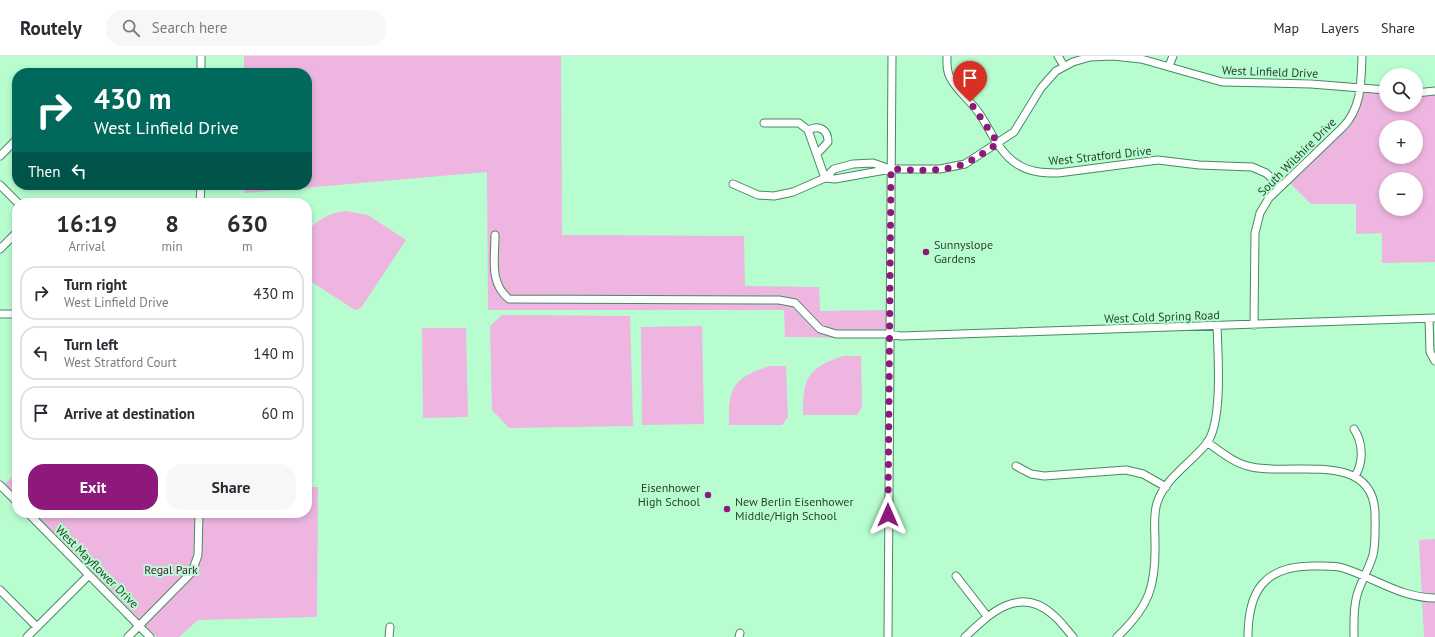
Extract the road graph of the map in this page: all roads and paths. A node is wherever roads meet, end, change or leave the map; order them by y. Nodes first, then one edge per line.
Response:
1 (201, 56) edge
2 (892, 56) edge
3 (947, 56) edge
4 (1058, 56) edge
5 (1173, 56) edge
6 (1362, 56) edge
7 (1064, 66) junction
8 (1169, 66) junction
9 (201, 68) edge
10 (1361, 88) junction
11 (1379, 89) edge
12 (1435, 91) edge
13 (1423, 92) edge
14 (764, 123) dead end
15 (808, 130) junction
16 (998, 143) junction
17 (12, 144) edge
18 (817, 154) junction
19 (0, 156) edge
20 (891, 169) junction
21 (825, 178) junction
22 (733, 184) dead end
23 (0, 185) edge
24 (1280, 186) junction
25 (13, 198) edge
26 (495, 235) dead end
27 (12, 237) edge
28 (2, 247) edge
29 (0, 314) edge
30 (12, 314) edge
31 (1432, 318) edge
32 (1254, 324) junction
33 (1217, 326) junction
34 (890, 334) junction
35 (1435, 361) edge
36 (1354, 429) dead end
37 (1208, 442) junction
38 (1016, 466) dead end
39 (1354, 476) junction
40 (0, 485) edge
41 (1166, 487) junction
42 (12, 497) edge
43 (33, 518) edge
44 (199, 518) edge
45 (89, 575) junction
46 (956, 576) dead end
47 (1364, 577) junction
48 (0, 590) edge
49 (1435, 598) edge
50 (987, 616) junction
51 (139, 626) junction
52 (37, 627) junction
53 (390, 627) dead end
54 (26, 637) edge
55 (128, 637) edge
56 (150, 637) edge
57 (389, 637) edge
58 (888, 637) edge
59 (965, 637) edge
60 (1073, 637) edge
61 (1117, 637) edge
62 (1248, 637) edge
63 (1354, 637) edge

1 - 9 street
2 - 20 street
3 - 16 street, West Stratford Drive
4 - 7 street
5 - 8 street
6 - 10 street, South Wilshire Drive
7 - 8 street, West Linfield Drive
7 - 16 street, West Linfield Drive
8 - 10 street, West Linfield Drive
10 - 11 street, West Linfield Drive
10 - 24 street, South Wilshire Drive
12 - 13 street
14 - 15 street
15 - 18 street
15 - 18 street
16 - 20 street, West Linfield Drive
16 - 24 street, West Stratford Drive
17 - 19 street
18 - 21 street
20 - 21 street, West Linfield Drive
20 - 21 street, West Linfield Drive
20 - 34 street
21 - 22 street, West Linfield Drive
23 - 25 street
24 - 32 street, South Wilshire Drive
26 - 34 street, West Cold Spring Road
27 - 28 street
29 - 30 street
31 - 32 street, West Cold Spring Road
31 - 35 street
32 - 33 street, West Cold Spring Road
33 - 34 street, West Cold Spring Road
33 - 37 street
34 - 58 street
36 - 39 street
37 - 39 street
37 - 41 street
38 - 41 street
39 - 47 street
40 - 42 street
41 - 61 street
43 - 45 street, West Mayflower Drive
44 - 51 street
45 - 51 street, West Mayflower Drive
45 - 52 street
46 - 50 street
47 - 49 street
47 - 62 street
47 - 63 street
48 - 52 street
50 - 59 street
50 - 60 street
51 - 55 street
51 - 56 street, West Mayflower Drive
52 - 54 street
53 - 57 street

